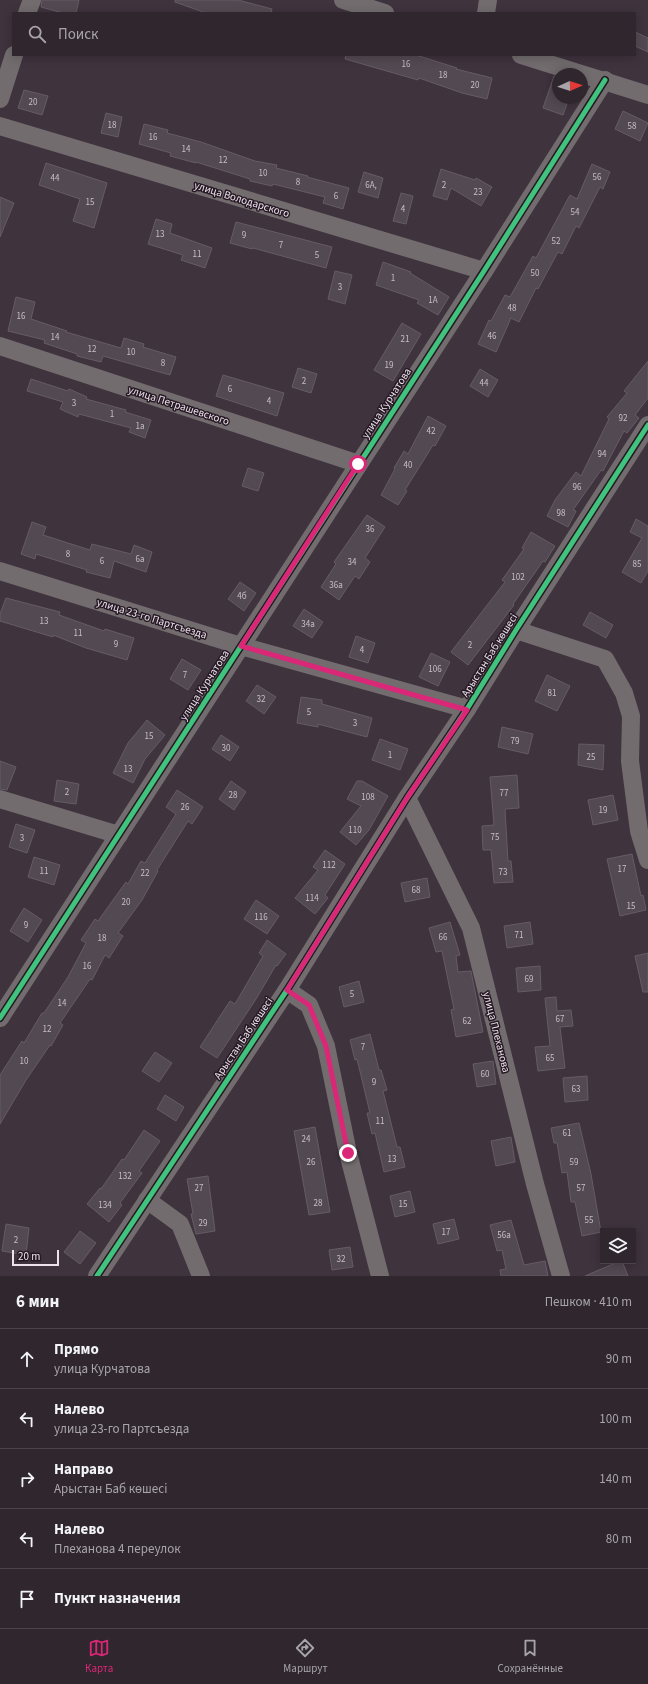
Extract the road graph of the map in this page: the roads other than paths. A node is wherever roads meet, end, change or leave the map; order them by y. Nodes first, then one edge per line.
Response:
1 (32, 0) edge
2 (343, 0) edge
3 (488, 0) edge
4 (27, 12) edge
5 (382, 12) edge
6 (486, 12) edge
7 (14, 56) edge
8 (524, 56) edge
9 (605, 80) junction
10 (648, 95) edge
11 (0, 99) edge
12 (0, 126) edge
13 (484, 271) junction
14 (0, 346) edge
15 (648, 425) edge
16 (358, 464) junction
17 (0, 570) edge
18 (516, 630) junction
19 (241, 646) junction
20 (467, 710) junction
21 (407, 798) junction
22 (0, 799) edge
23 (119, 835) junction
24 (648, 860) edge
25 (287, 990) junction
26 (0, 1018) edge
27 (147, 1200) junction
28 (97, 1276) edge
29 (201, 1276) edge
30 (380, 1276) edge
31 (561, 1276) edge

1 - 4 street
2 - 5 street
3 - 6 street
7 - 11 street
8 - 9 street
9 - 10 street
9 - 13 street, улица Курчатова
12 - 13 street, улица Володарского
13 - 16 street, улица Курчатова
14 - 16 street, улица Петрашевского
15 - 18 street, Арыстан Баб көшесі
16 - 19 street, улица Курчатова
17 - 19 street, улица 23-го Партсъезда
18 - 20 street, Арыстан Баб көшесі
18 - 24 street
19 - 20 street, улица 23-го Партсъезда
19 - 23 street, улица Курчатова
20 - 21 street, Арыстан Баб көшесі
21 - 25 street, Арыстан Баб көшесі
21 - 31 street, улица Плеханова
22 - 23 street
23 - 26 street, улица Курчатова
25 - 27 street, Арыстан Баб көшесі
25 - 30 street
27 - 28 street, Арыстан Баб көшесі
27 - 29 street

